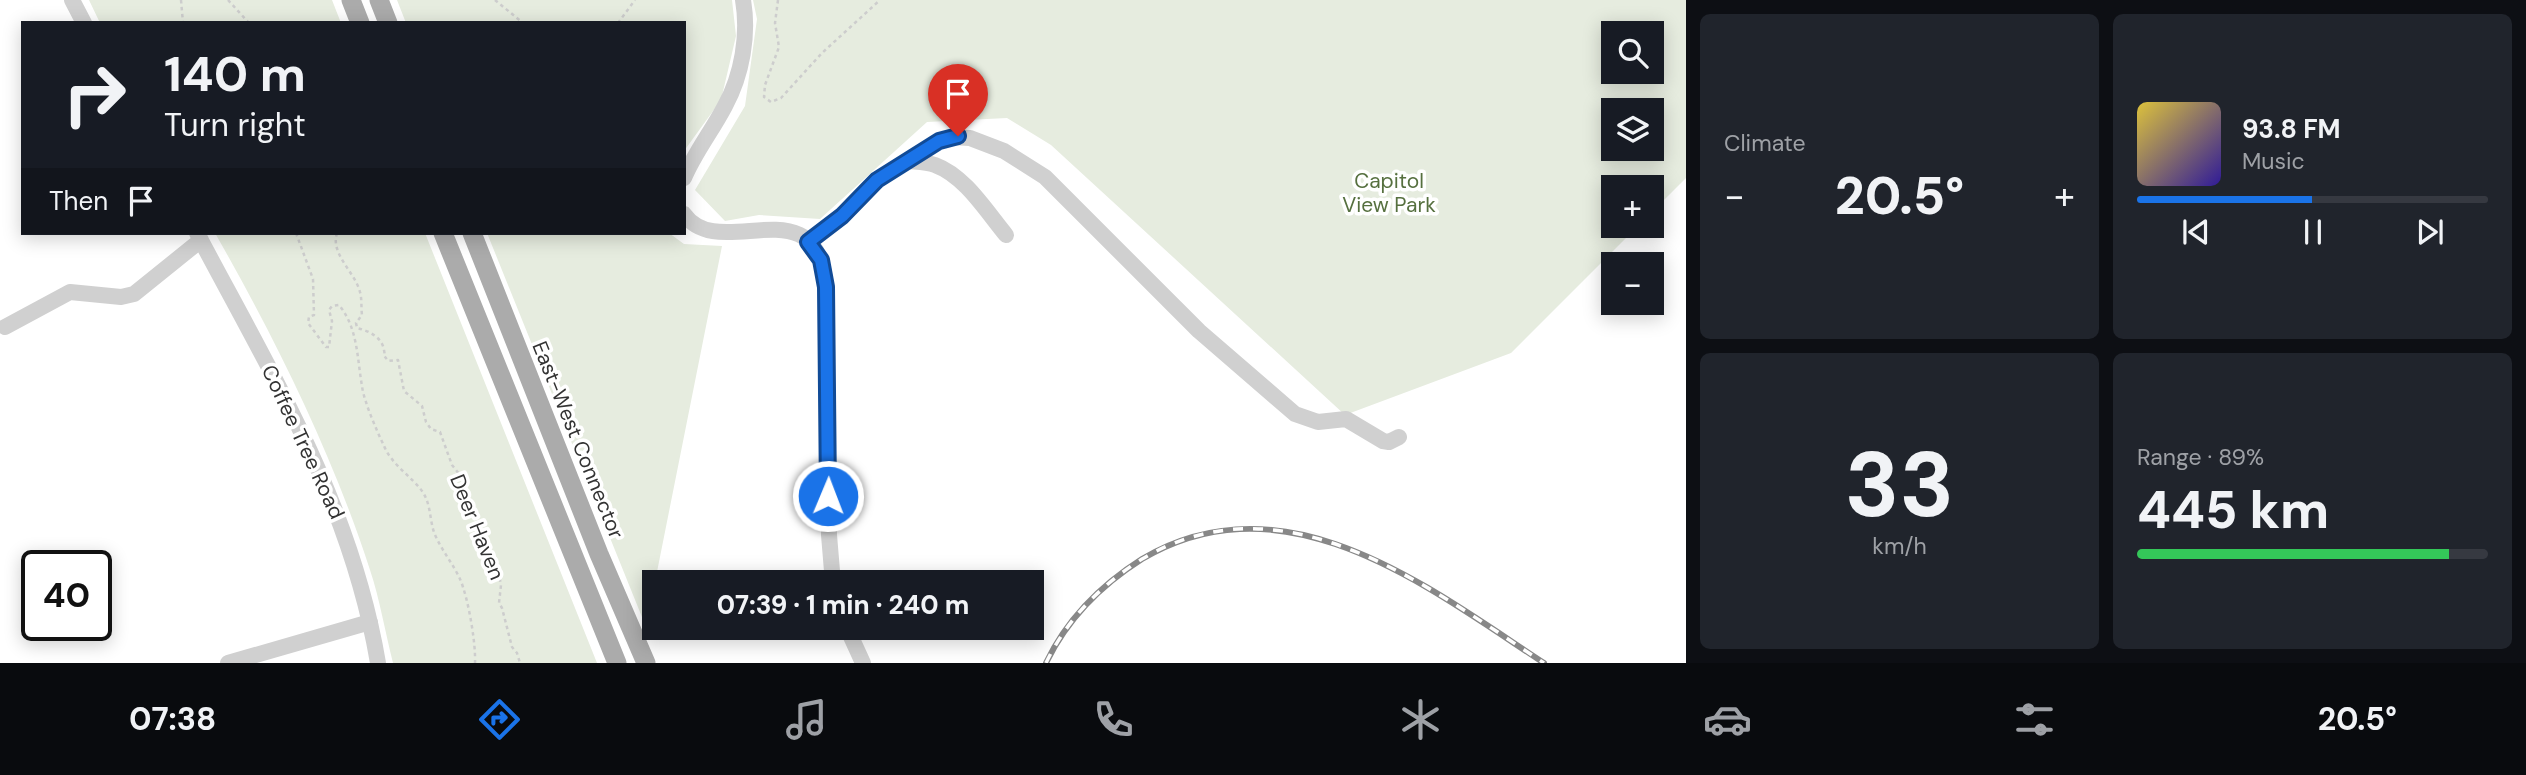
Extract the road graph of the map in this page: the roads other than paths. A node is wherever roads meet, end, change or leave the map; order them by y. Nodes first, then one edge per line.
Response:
1 (72, 0) edge
2 (351, 0) edge
3 (379, 0) edge
4 (743, 0) edge
5 (83, 21) edge
6 (359, 21) edge
7 (387, 21) edge
8 (907, 160) junction
9 (686, 173) edge
10 (686, 216) edge
11 (1006, 234) dead end
12 (444, 235) edge
13 (473, 235) edge
14 (199, 237) edge
15 (808, 242) junction
16 (5, 327) dead end
17 (1399, 437) dead end
18 (832, 570) edge
19 (370, 622) junction
20 (852, 640) edge
21 (228, 663) edge
22 (378, 663) edge
23 (617, 663) edge
24 (646, 663) edge
25 (863, 663) edge

1 - 5 street
2 - 6 main road
3 - 7 main road
4 - 9 street
8 - 11 street
8 - 15 street
8 - 17 street
10 - 15 street
12 - 23 main road
13 - 24 main road, East-West Connector
14 - 16 street
14 - 19 street, Coffee Tree Road
15 - 18 street
19 - 21 street
19 - 22 street, Coffee Tree Road
20 - 25 street

